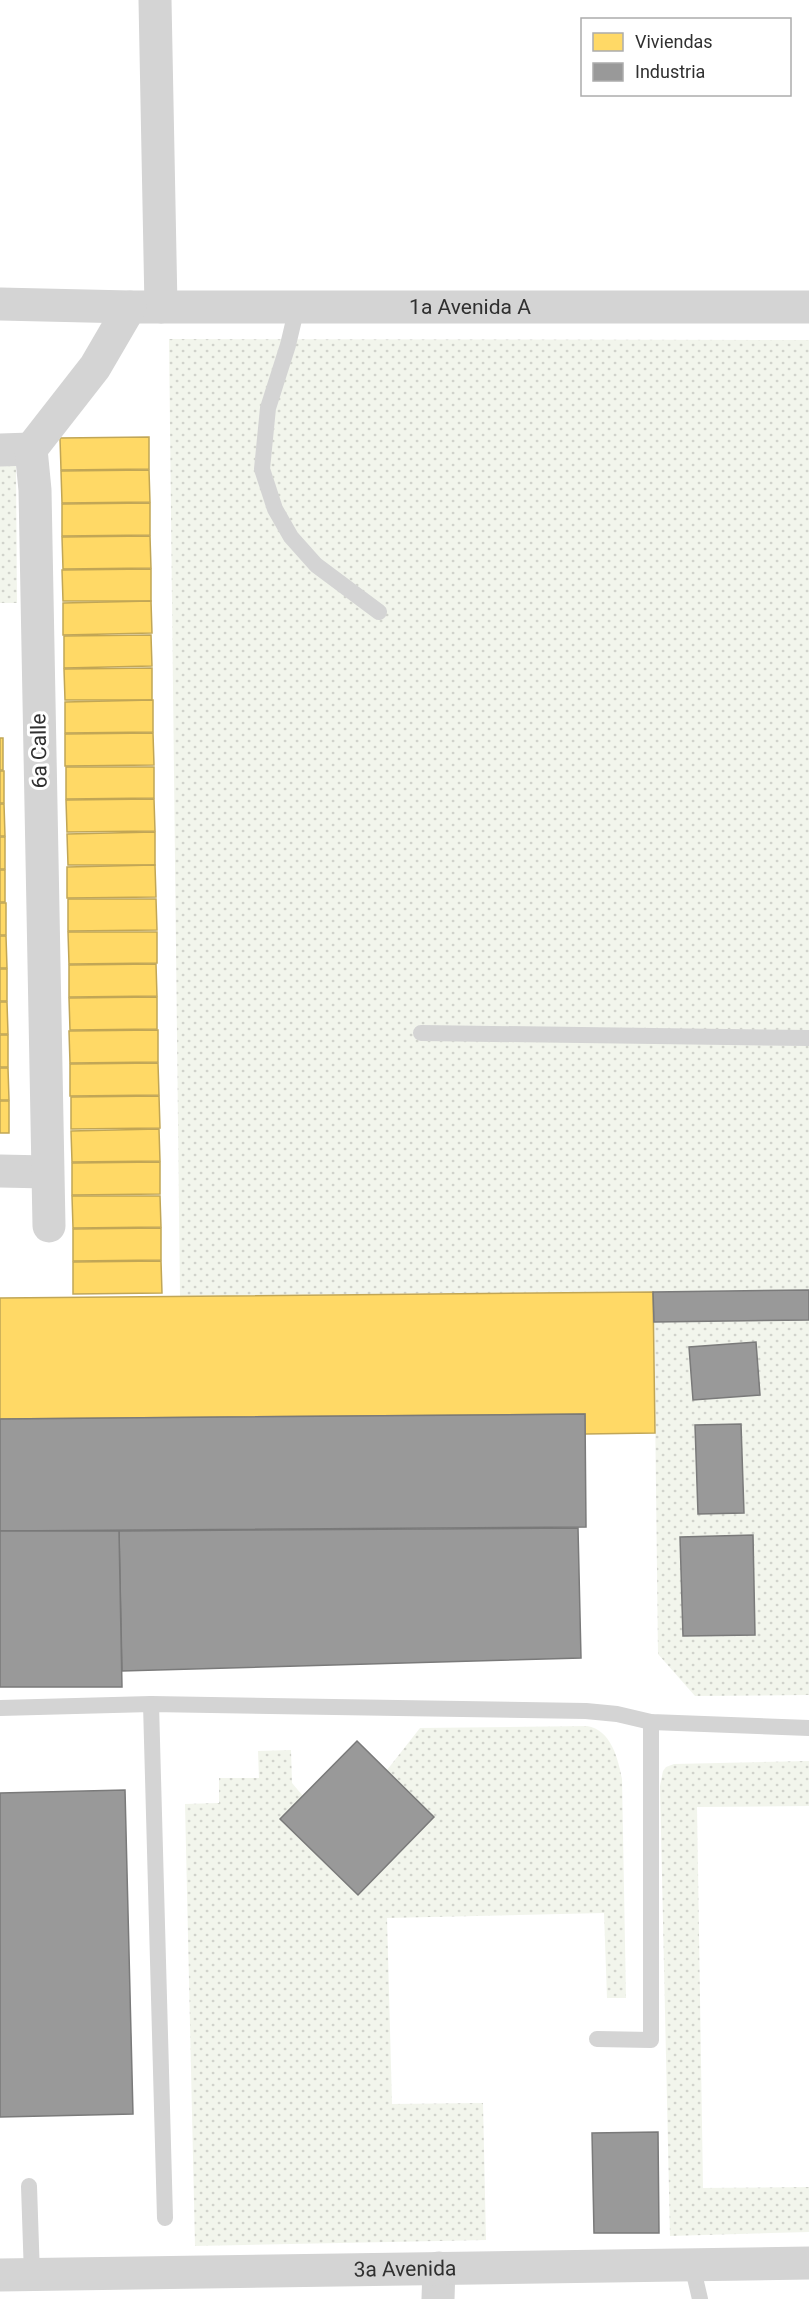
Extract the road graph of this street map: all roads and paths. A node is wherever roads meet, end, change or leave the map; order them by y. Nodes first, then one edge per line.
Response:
1 (155, 0) edge
2 (0, 304) edge
3 (146, 307) junction
4 (297, 307) junction
5 (809, 307) edge
6 (15, 450) edge
7 (379, 612) dead end
8 (421, 1033) dead end
9 (809, 1038) edge
10 (0, 1171) edge
11 (47, 1172) junction
12 (49, 1227) dead end
13 (151, 1704) junction
14 (0, 1708) edge
15 (651, 1722) junction
16 (809, 1728) edge
17 (597, 2039) dead end
18 (28, 2186) dead end
19 (165, 2218) dead end
20 (809, 2264) edge
21 (692, 2265) junction
22 (16, 2276) edge
23 (438, 2283) edge
24 (700, 2299) edge

1 - 3 street
2 - 3 street, 1a Avenida A
3 - 4 street, 1a Avenida A
3 - 6 street, 6a Calle
4 - 5 street, 1a Avenida A
4 - 7 lane
6 - 11 street, 6a Calle
8 - 9 lane
10 - 11 street
11 - 12 street, 6a Calle
13 - 14 lane
13 - 15 lane
13 - 19 lane
15 - 16 lane
15 - 17 lane
18 - 22 lane
20 - 21 street, 3a Avenida
21 - 23 street, 3a Avenida
21 - 24 lane
22 - 23 street, 3a Avenida

